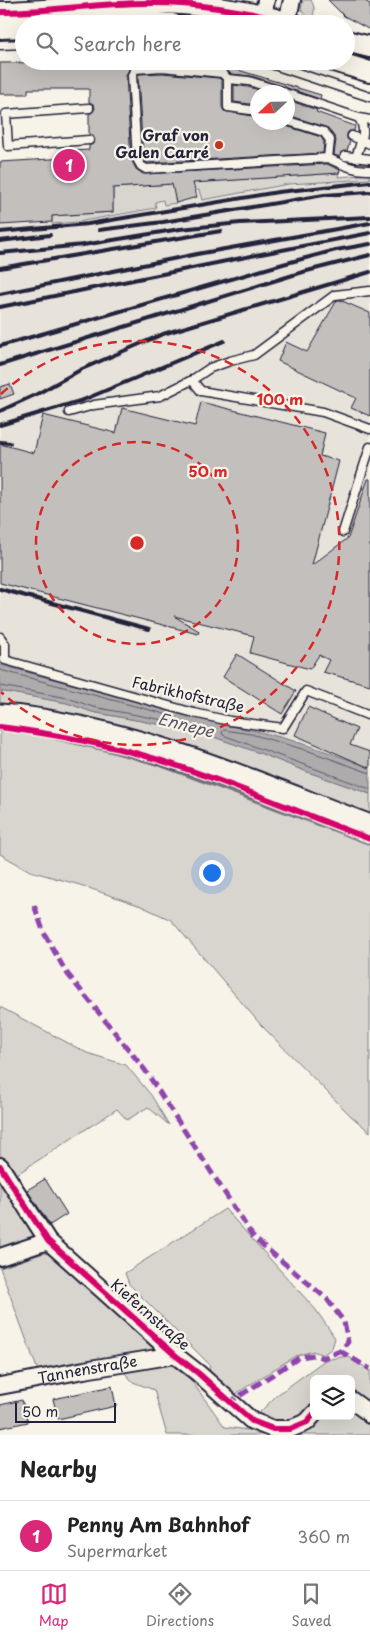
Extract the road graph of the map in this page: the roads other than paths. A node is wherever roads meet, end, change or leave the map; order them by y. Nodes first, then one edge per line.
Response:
1 (292, 0) edge
2 (64, 4) edge
3 (0, 12) edge
4 (263, 13) edge
5 (289, 15) edge
6 (0, 28) edge
7 (15, 28) edge
8 (15, 44) edge
9 (355, 44) edge
10 (0, 45) edge
11 (370, 48) edge
12 (355, 67) edge
13 (134, 70) edge
14 (205, 70) edge
15 (289, 70) edge
16 (370, 72) edge
17 (228, 79) junction
18 (262, 85) edge
19 (295, 96) edge
20 (370, 97) edge
21 (89, 108) dead end
22 (250, 110) edge
23 (359, 118) junction
24 (370, 120) edge
25 (295, 123) edge
26 (352, 136) dead end
27 (370, 136) edge
28 (361, 139) junction
29 (89, 140) dead end
30 (370, 144) edge
31 (345, 156) dead end
32 (328, 158) junction
33 (356, 158) junction
34 (370, 159) edge
35 (367, 170) edge
36 (370, 292) edge
37 (192, 380) junction
38 (69, 412) dead end
39 (370, 429) edge
40 (370, 448) edge
41 (343, 532) dead end
42 (0, 637) edge
43 (370, 716) edge
44 (0, 717) edge
45 (370, 828) edge
46 (0, 1166) edge
47 (48, 1241) junction
48 (0, 1257) edge
49 (175, 1355) junction
50 (0, 1386) edge
51 (355, 1403) edge
52 (370, 1415) edge
53 (310, 1419) edge

1 - 5 street
2 - 3 street
2 - 4 street
6 - 7 street
8 - 10 lane
9 - 11 street
12 - 16 street
13 - 32 lane
14 - 17 lane
15 - 20 lane
17 - 18 lane
17 - 22 lane
19 - 23 lane
21 - 29 lane
23 - 24 lane
23 - 28 lane
25 - 32 lane
26 - 28 lane
27 - 28 lane
28 - 30 lane
28 - 33 lane
31 - 33 lane
32 - 35 lane
33 - 34 lane
36 - 37 lane
37 - 38 lane
37 - 39 lane
40 - 41 lane
42 - 43 lane, Fabrikhofstraße
44 - 45 main road
46 - 47 street, Kiefernstraße
47 - 48 street
47 - 49 street, Kiefernstraße
49 - 50 street, Tannenstraße
49 - 53 street, Kiefernstraße
51 - 52 street

